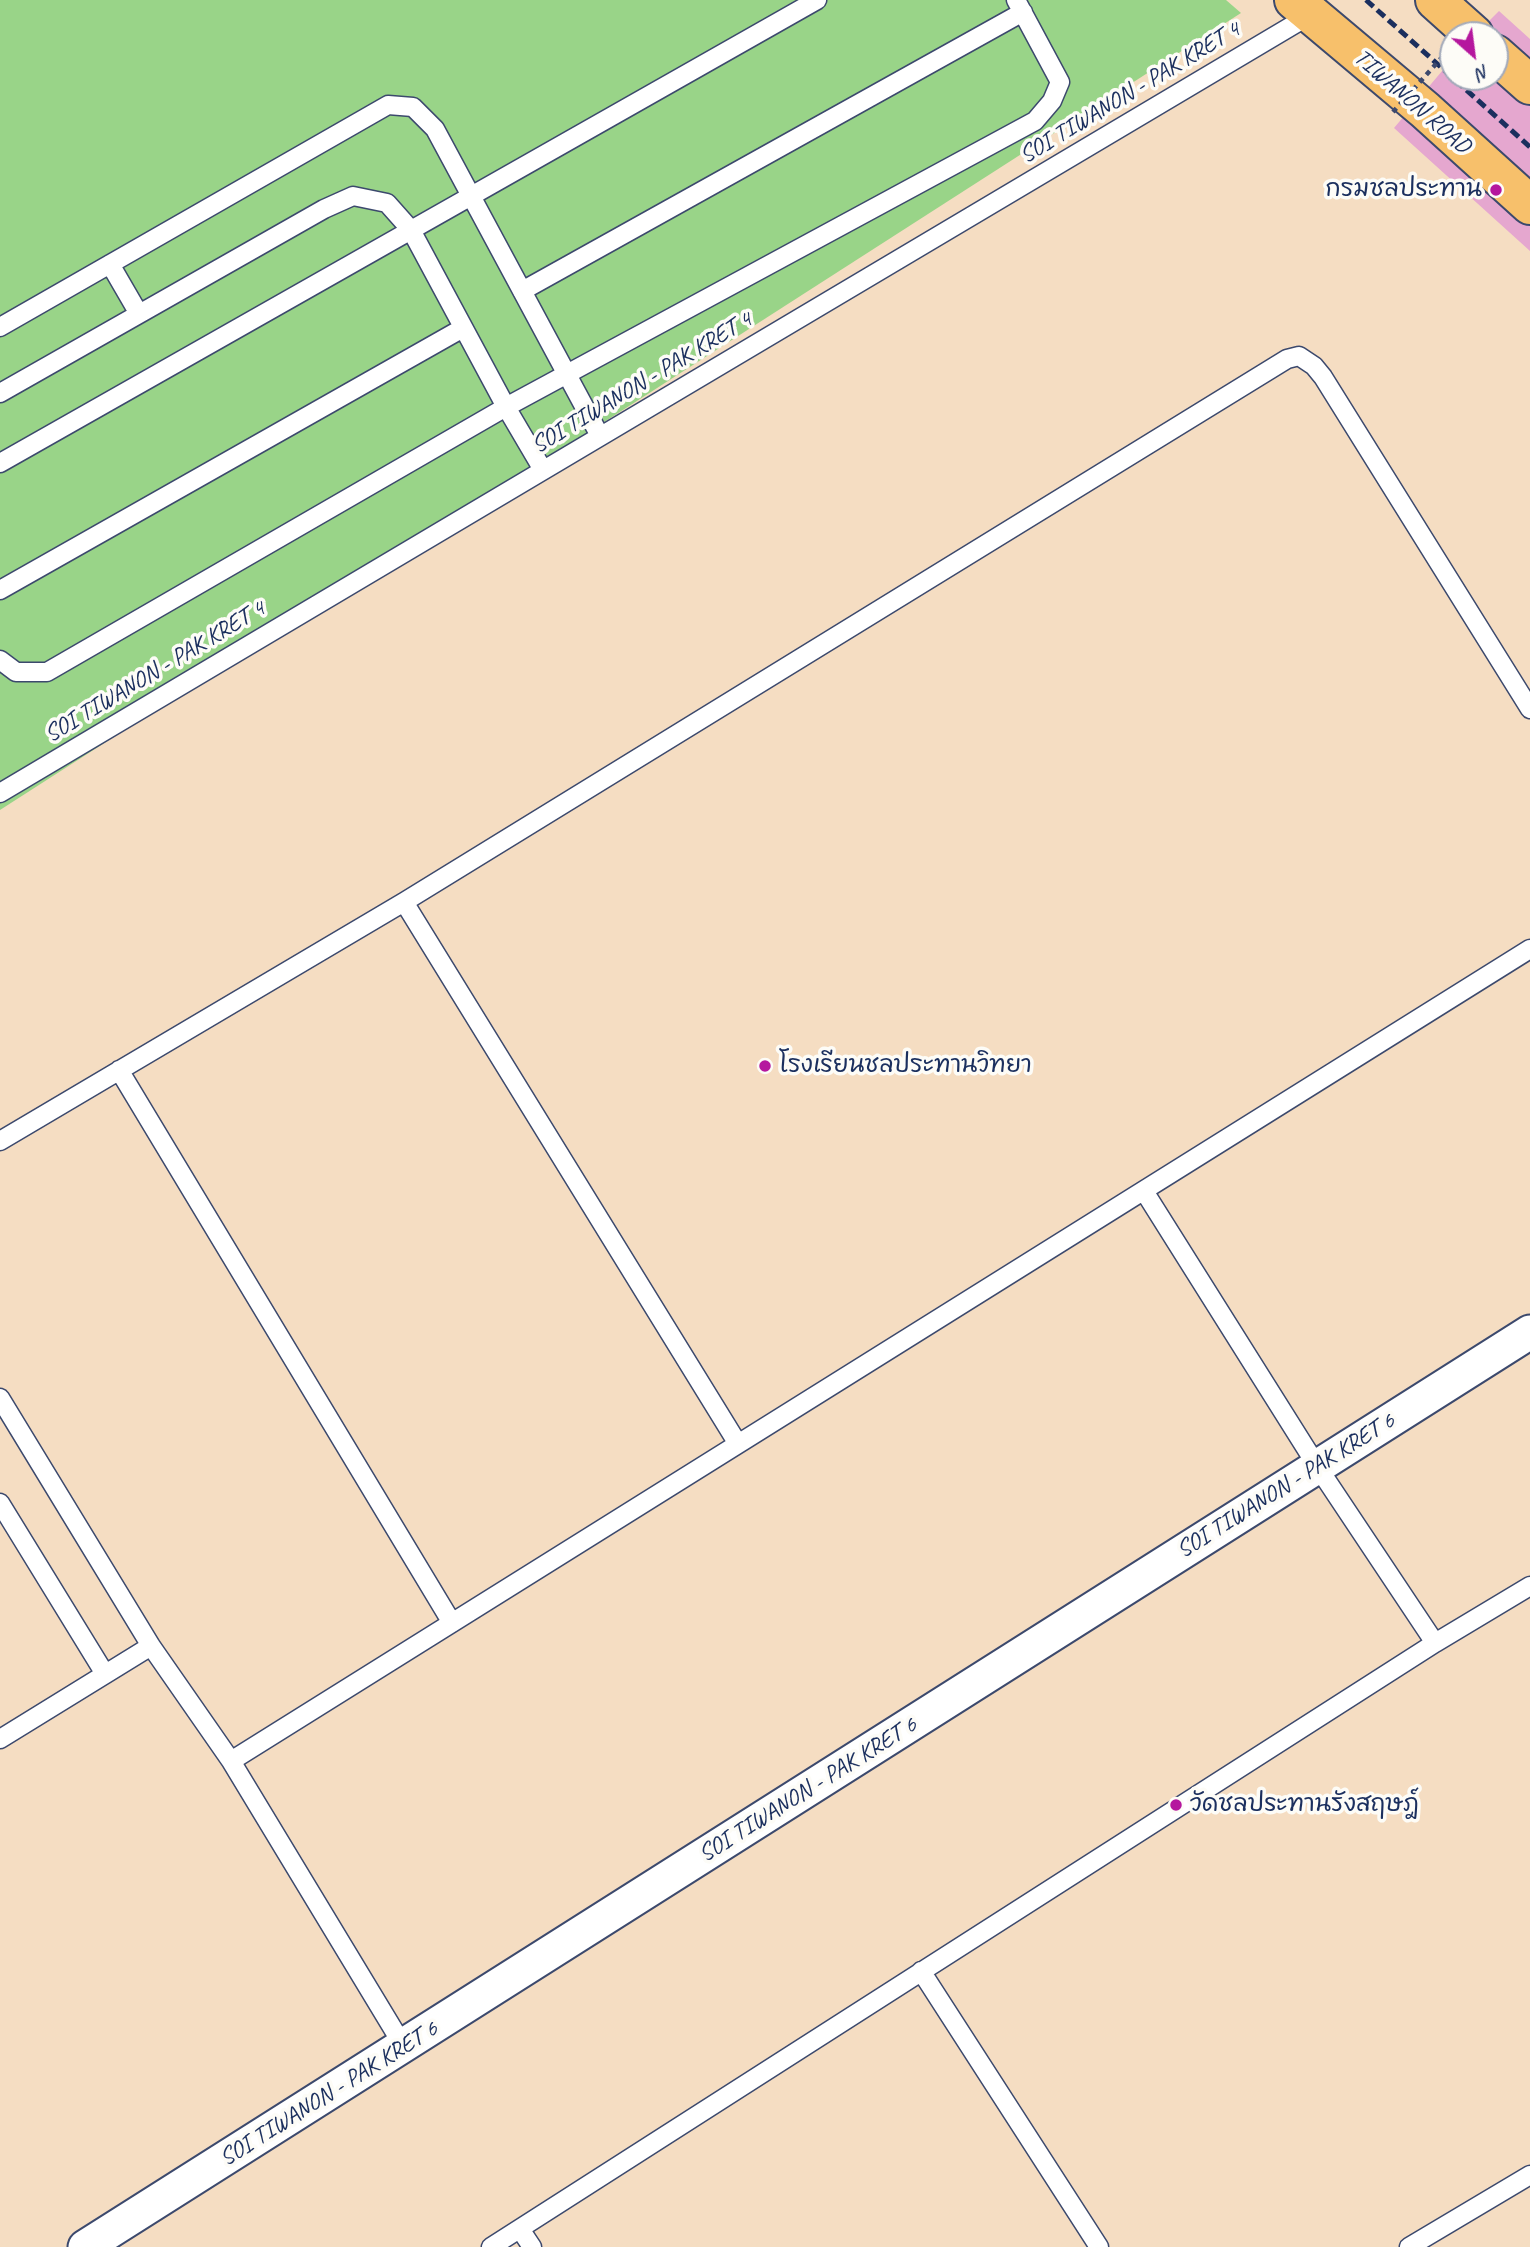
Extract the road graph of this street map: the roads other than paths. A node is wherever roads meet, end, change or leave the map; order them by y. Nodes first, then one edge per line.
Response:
1 (817, 0) edge
2 (1435, 0) edge
3 (1019, 6) edge
4 (1302, 8) edge
5 (1463, 21) edge
6 (1509, 66) edge
7 (1530, 85) edge
8 (472, 196) junction
9 (1530, 205) edge
10 (411, 230) junction
11 (110, 264) junction
12 (523, 291) junction
13 (139, 314) junction
14 (0, 327) edge
15 (463, 328) junction
16 (567, 374) junction
17 (0, 393) edge
18 (506, 407) junction
19 (600, 436) junction
20 (0, 463) edge
21 (543, 470) junction
22 (0, 590) edge
23 (0, 660) edge
24 (1530, 709) edge
25 (0, 793) edge
26 (404, 902) junction
27 (1530, 949) edge
28 (119, 1070) junction
29 (0, 1141) edge
30 (1144, 1191) junction
31 (1530, 1332) edge
32 (0, 1398) edge
33 (738, 1444) junction
34 (1317, 1466) junction
35 (0, 1503) edge
36 (1530, 1586) edge
37 (452, 1623) junction
38 (1435, 1643) junction
39 (151, 1646) junction
40 (105, 1674) junction
41 (0, 1739) edge
42 (231, 1761) junction
43 (921, 1971) junction
44 (404, 2047) junction
45 (1530, 2175) edge
46 (520, 2229) junction
47 (85, 2247) edge
48 (491, 2247) edge
49 (532, 2247) edge
50 (1099, 2247) edge
51 (1409, 2247) edge

1 - 8 lane
2 - 5 main road
3 - 12 lane
3 - 16 lane
4 - 9 main road, TIWANON ROAD
4 - 19 lane, SOI TIWANON - PAK KRET 4
6 - 7 main road
8 - 10 lane
8 - 11 lane
8 - 12 lane
10 - 13 lane
10 - 15 lane
10 - 20 lane
11 - 13 lane
11 - 14 lane
12 - 16 lane
13 - 17 lane
15 - 18 lane
15 - 22 lane
16 - 18 lane
16 - 19 lane
18 - 21 lane
18 - 23 lane
19 - 21 lane, SOI TIWANON - PAK KRET 4
21 - 25 lane, SOI TIWANON - PAK KRET 4
24 - 26 lane
26 - 28 lane
26 - 33 lane
27 - 30 lane
28 - 29 lane
28 - 37 lane
30 - 33 lane
30 - 34 lane
31 - 34 street, SOI TIWANON - PAK KRET 6
32 - 39 lane
33 - 37 lane
34 - 38 lane
34 - 44 street, SOI TIWANON - PAK KRET 6
35 - 40 lane
36 - 38 lane
37 - 42 lane
38 - 43 lane
39 - 40 lane
39 - 42 lane
40 - 41 lane
42 - 44 lane
43 - 46 lane
43 - 50 lane
44 - 47 street, SOI TIWANON - PAK KRET 6
45 - 51 lane
46 - 48 lane
46 - 49 lane

